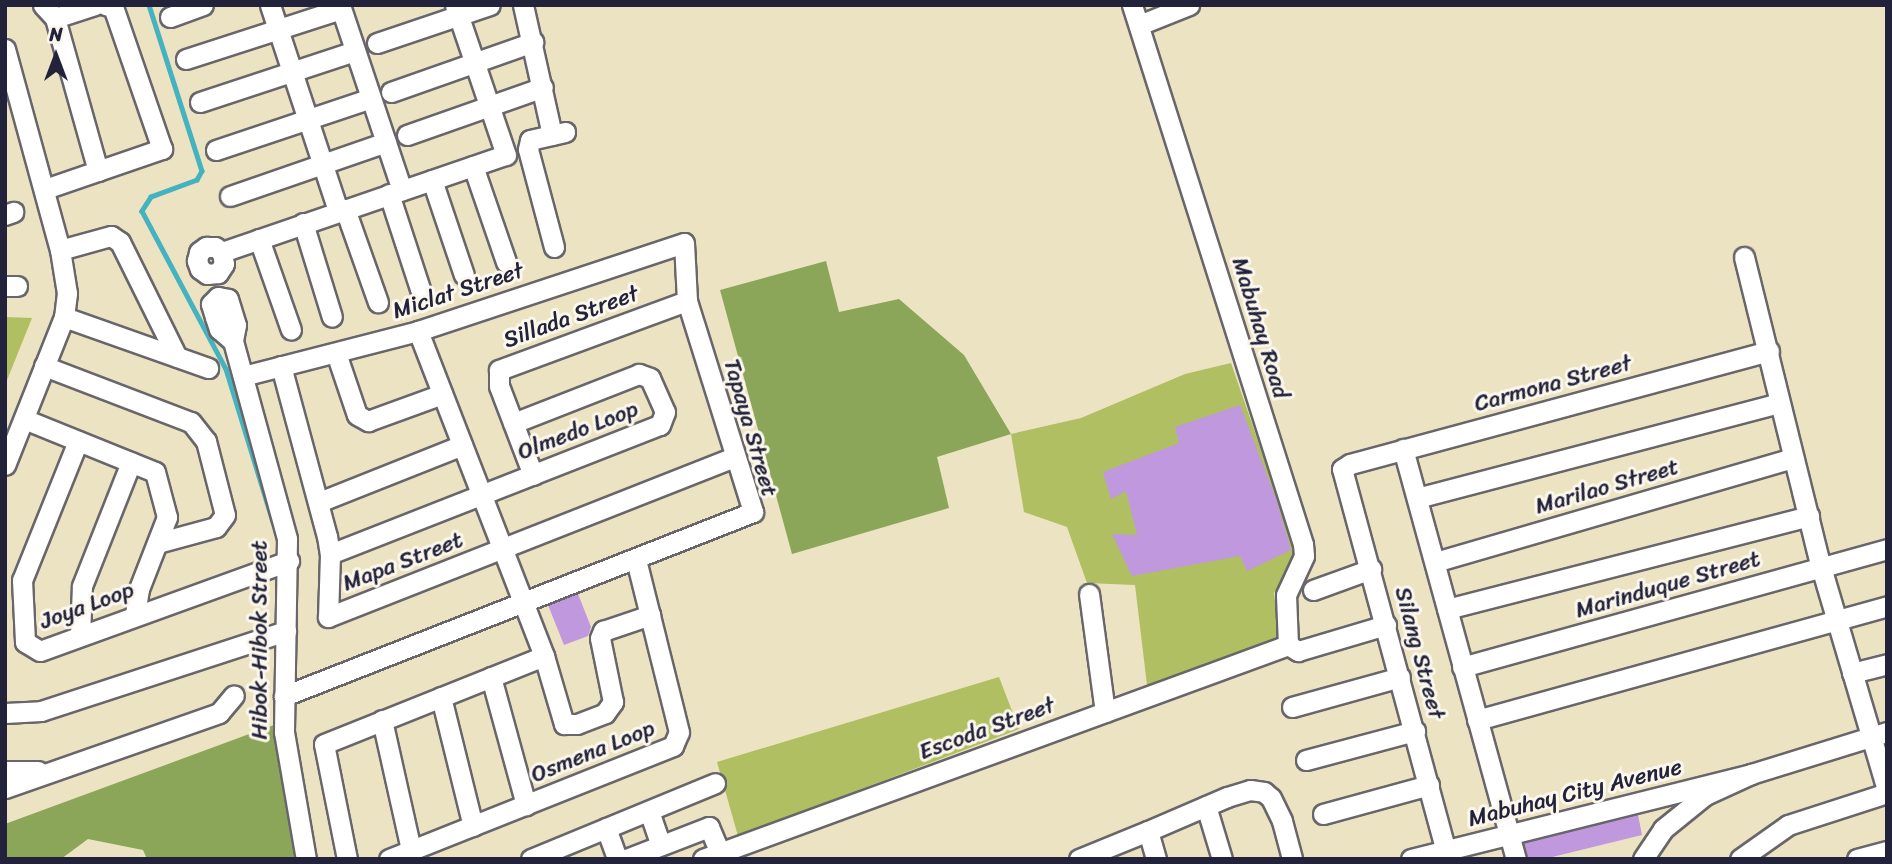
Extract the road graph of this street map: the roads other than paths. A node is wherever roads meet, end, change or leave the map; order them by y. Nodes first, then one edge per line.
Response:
1 (95, 5) edge
2 (105, 5) edge
3 (204, 5) edge
4 (270, 5) edge
5 (490, 5) edge
6 (523, 5) edge
7 (1132, 5) edge
8 (1189, 5) edge
9 (341, 7) edge
10 (457, 10) edge
11 (49, 11) edge
12 (170, 17) dead end
13 (1139, 26) junction
14 (278, 30) junction
15 (533, 42) junction
16 (377, 43) dead end
17 (5, 49) edge
18 (355, 51) junction
19 (186, 59) dead end
20 (475, 63) junction
21 (292, 73) junction
22 (543, 87) junction
23 (391, 92) dead end
24 (371, 98) junction
25 (201, 102) dead end
26 (489, 106) junction
27 (307, 119) junction
28 (407, 135) dead end
29 (386, 142) junction
30 (216, 150) dead end
31 (322, 163) junction
32 (473, 166) junction
33 (98, 171) junction
34 (432, 180) junction
35 (45, 189) junction
36 (396, 192) junction
37 (230, 196) dead end
38 (342, 210) junction
39 (303, 223) junction
40 (260, 239) junction
41 (684, 243) joint
42 (554, 247) dead end
43 (60, 250) junction
44 (1744, 257) dead end
45 (506, 262) dead end
46 (464, 275) dead end
47 (420, 289) dead end
48 (378, 302) dead end
49 (687, 302) junction
50 (64, 317) junction
51 (332, 317) dead end
52 (290, 330) dead end
53 (418, 331) junction
54 (1769, 351) junction
55 (336, 353) junction
56 (177, 357) junction
57 (44, 366) junction
58 (281, 366) junction
59 (208, 369) dead end
60 (243, 376) junction
61 (442, 394) junction
62 (1779, 403) junction
63 (24, 419) junction
64 (513, 423) junction
65 (78, 441) junction
66 (462, 445) junction
67 (1404, 449) junction
68 (735, 457) junction
69 (1793, 458) junction
70 (131, 462) junction
71 (1350, 464) joint
72 (5, 465) edge
73 (533, 475) junction
74 (482, 495) junction
75 (1417, 498) junction
76 (319, 502) junction
77 (1809, 516) junction
78 (157, 543) junction
79 (503, 549) junction
80 (1887, 549) edge
81 (330, 554) junction
82 (636, 559) junction
83 (289, 561) junction
84 (1435, 562) junction
85 (1821, 567) junction
86 (1371, 569) junction
87 (1313, 590) dead end
88 (1089, 594) dead end
89 (524, 603) junction
90 (1887, 606) edge
91 (1447, 609) junction
92 (135, 615) junction
93 (650, 615) junction
94 (1837, 620) junction
95 (1386, 625) junction
96 (286, 631) junction
97 (80, 635) junction
98 (1288, 645) junction
99 (544, 656) junction
100 (1887, 664) edge
101 (1462, 667) junction
102 (1852, 673) junction
103 (491, 677) junction
104 (1401, 677) junction
105 (234, 695) dead end
106 (284, 696) junction
107 (441, 697) junction
108 (1292, 707) dead end
109 (1105, 712) junction
110 (5, 713) edge
111 (382, 720) junction
112 (1477, 720) junction
113 (1415, 731) junction
114 (1879, 734) edge
115 (1306, 760) dead end
116 (5, 771) edge
117 (57, 771) junction
118 (1751, 774) junction
119 (715, 783) dead end
120 (1429, 785) junction
121 (5, 788) edge
122 (1887, 791) edge
123 (526, 805) junction
124 (1206, 806) junction
125 (649, 811) junction
126 (1323, 814) dead end
127 (473, 826) junction
128 (606, 828) junction
129 (1148, 831) junction
130 (1509, 834) junction
131 (661, 845) junction
132 (411, 850) junction
133 (750, 851) edge
134 (1887, 851) edge
135 (563, 853) edge
136 (1447, 855) edge
137 (712, 856) edge
138 (1085, 858) edge
139 (306, 859) edge
140 (347, 859) edge
141 (389, 859) edge
142 (531, 859) edge
143 (617, 859) edge
144 (626, 859) edge
145 (1156, 859) edge
146 (1222, 859) edge
147 (1292, 859) edge
148 (1411, 859) edge
149 (1517, 859) edge
150 (1643, 859) edge
151 (1740, 859) edge
152 (1857, 859) edge

1 - 11 street
2 - 33 street
3 - 12 street
4 - 14 street
5 - 10 street
6 - 15 street
7 - 13 street
8 - 13 street
9 - 14 street
9 - 18 street
10 - 16 street
10 - 20 street
11 - 33 street
13 - 98 street, Mabuhay Road
14 - 19 street
14 - 21 street
15 - 20 street
15 - 22 street
17 - 35 street
18 - 21 street
18 - 24 street
20 - 23 street
20 - 26 street
21 - 25 street
21 - 27 street
22 - 26 street
22 - 42 street
24 - 27 street
24 - 29 street
26 - 28 street
26 - 32 street
27 - 30 street
27 - 31 street
29 - 31 street
29 - 36 street
31 - 37 street
31 - 38 street
32 - 34 street
32 - 45 street
33 - 35 street
34 - 36 street
34 - 46 street
35 - 43 street
36 - 38 street
36 - 47 street
38 - 39 street
38 - 48 street
39 - 40 street
39 - 51 street
40 - 52 street
40 - 60 street, Hibok-Hibok Street
41 - 49 street, Tapaya Street
41 - 53 street, Miclat Street
43 - 50 street
43 - 56 street
44 - 54 street
49 - 64 street, Sillada Street
49 - 68 street, Tapaya Street
50 - 56 street
50 - 57 street
53 - 55 street, Miclat Street
53 - 61 street
54 - 62 street
54 - 67 street, Carmona Street
55 - 58 street, Miclat Street
55 - 61 street
56 - 59 street
57 - 63 street
57 - 78 street
58 - 60 street, Miclat Street
58 - 76 street, Mapa Street
60 - 83 street, Hibok-Hibok Street
61 - 66 street
62 - 69 street
62 - 75 street
63 - 65 street
63 - 72 street
64 - 73 street, Sillada Street
64 - 73 street, Olmedo Loop
65 - 70 street
65 - 97 street, Joya Loop
66 - 74 street
66 - 76 street
67 - 71 street, Carmona Street
67 - 75 street
68 - 79 street, Mapa Street
68 - 82 street, Tapaya Street
69 - 77 street
69 - 84 street, Marilao Street
70 - 78 street
70 - 97 street
71 - 86 street, Silang Street
73 - 74 street, Olmedo Loop
74 - 79 street
74 - 81 street, Olmedo Loop
75 - 84 street
76 - 81 street, Mapa Street
77 - 85 street
77 - 91 street
78 - 92 street
79 - 81 street, Mapa Street
79 - 89 street
80 - 85 street, Marinduque Street
82 - 89 street, Tapaya Street
82 - 93 street, Osmena Loop
83 - 92 street, Joya Loop
83 - 96 street, Hibok-Hibok Street
84 - 91 street
85 - 94 street
85 - 101 street, Marinduque Street
86 - 87 street
86 - 95 street, Silang Street
88 - 109 street
89 - 99 street
89 - 106 street, Tapaya Street
90 - 94 street
91 - 101 street
92 - 97 street, Joya Loop
93 - 99 street
93 - 123 street, Osmena Loop
94 - 102 street
94 - 112 street
95 - 98 street, Escoda Street
95 - 104 street, Silang Street
96 - 106 street, Hibok-Hibok Street
96 - 110 street
98 - 109 street, Escoda Street
99 - 103 street
100 - 102 street
101 - 112 street
102 - 114 street
103 - 107 street
103 - 123 street
104 - 108 street
104 - 113 street, Silang Street
105 - 117 street
106 - 139 street, Hibok-Hibok Street
107 - 111 street
107 - 127 street
109 - 133 street, Escoda Street
111 - 132 street
111 - 140 street
112 - 130 street
113 - 115 street
113 - 120 street, Silang Street
114 - 118 street, Mabuhay City Avenue
114 - 122 street
116 - 117 street
117 - 121 street
118 - 130 street, Mabuhay City Avenue
118 - 150 street, Mabuhay City Avenue
119 - 125 street
120 - 126 street
120 - 136 street, Silang Street
122 - 151 street
123 - 127 street, Osmena Loop
124 - 129 street
124 - 146 street
124 - 147 street
125 - 128 street
125 - 131 street
127 - 132 street, Osmena Loop
128 - 135 street
128 - 143 street
129 - 138 street
129 - 145 street
130 - 136 street, Mabuhay City Avenue
130 - 149 street
131 - 137 street
131 - 144 street
132 - 141 street, Osmena Loop
133 - 137 street, Escoda Street
134 - 152 street
135 - 142 street
136 - 148 street, Mabuhay City Avenue

